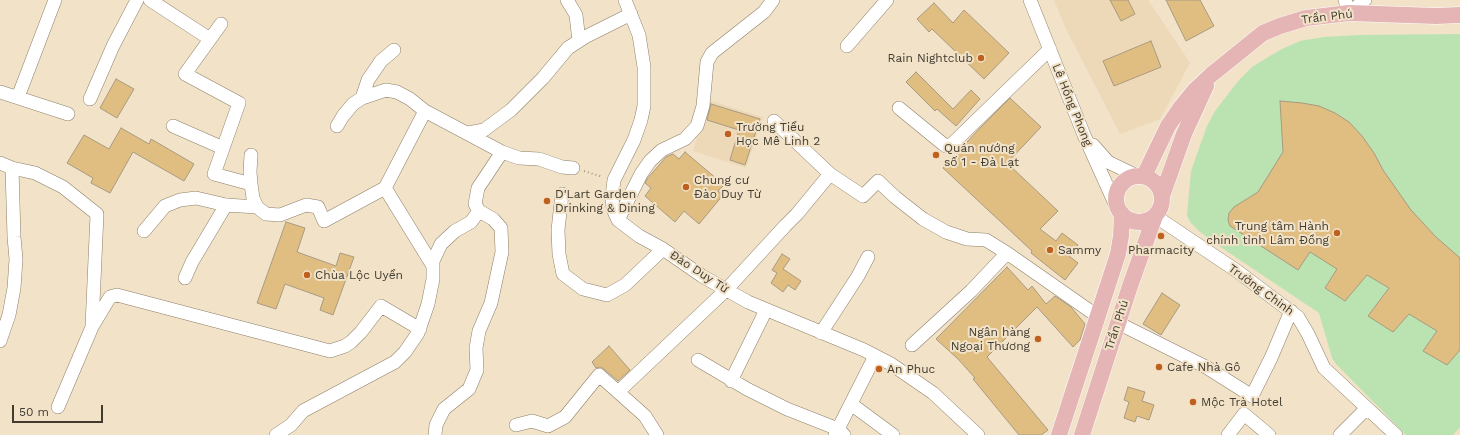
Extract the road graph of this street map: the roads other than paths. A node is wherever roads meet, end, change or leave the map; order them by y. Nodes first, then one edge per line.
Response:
1 (55, 0) edge
2 (137, 0) edge
3 (150, 0) edge
4 (567, 0) edge
5 (625, 0) edge
6 (773, 0) edge
7 (887, 0) edge
8 (1030, 0) edge
9 (1365, 0) edge
10 (1347, 6) edge
11 (631, 14) junction
12 (1460, 15) edge
13 (221, 24) dead end
14 (210, 39) junction
15 (579, 41) junction
16 (847, 46) dead end
17 (1050, 49) junction
18 (394, 50) dead end
19 (1211, 75) junction
20 (0, 92) edge
21 (18, 97) junction
22 (362, 98) junction
23 (90, 99) dead end
24 (899, 108) dead end
25 (425, 111) junction
26 (68, 114) dead end
27 (774, 121) dead end
28 (173, 126) dead end
29 (337, 126) dead end
30 (468, 133) junction
31 (1084, 135) junction
32 (223, 148) junction
33 (502, 152) junction
34 (251, 155) dead end
35 (6, 165) edge
36 (573, 168) road end
37 (830, 174) junction
38 (1140, 176) junction
39 (251, 184) junction
40 (385, 188) junction
41 (562, 194) dead end
42 (1162, 196) junction
43 (226, 205) junction
44 (257, 207) junction
45 (479, 211) junction
46 (1119, 211) junction
47 (1155, 216) junction
48 (618, 220) junction
49 (144, 231) dead end
50 (663, 249) junction
51 (1007, 253) junction
52 (868, 257) dead end
53 (433, 266) junction
54 (185, 278) dead end
55 (726, 290) junction
56 (766, 310) junction
57 (1291, 311) junction
58 (1099, 315) junction
59 (1118, 324) junction
60 (92, 327) junction
61 (420, 329) junction
62 (821, 333) junction
63 (0, 341) edge
64 (912, 345) dead end
65 (875, 356) junction
66 (698, 360) dead end
67 (731, 381) junction
68 (618, 392) junction
69 (851, 404) junction
70 (58, 407) dead end
71 (1367, 408) junction
72 (1090, 409) junction
73 (516, 425) dead end
74 (293, 430) edge
75 (839, 433) edge
76 (1059, 434) edge
77 (276, 435) edge
78 (435, 435) edge
79 (657, 435) edge
80 (893, 435) edge
81 (978, 435) edge
82 (1082, 435) edge
83 (1088, 435) edge
84 (1228, 435) edge
85 (1269, 435) edge
86 (1340, 435) edge
87 (1396, 435) edge

1 - 21 street
2 - 23 street
3 - 14 street
4 - 15 street
5 - 11 street
6 - 48 street
7 - 16 street
8 - 17 street, Lê Hồng Phong
9 - 10 street
10 - 12 main road, Trần Phú
10 - 19 main road, Trần Phú
11 - 15 street
11 - 48 street
13 - 14 street
14 - 32 street
15 - 30 street
17 - 24 street
17 - 31 street, Lê Hồng Phong
18 - 22 street
19 - 38 main road, Trần Phú
19 - 42 main road, Trần Phú
20 - 21 street
21 - 26 street
22 - 25 street
22 - 29 street
25 - 30 street
25 - 40 street
27 - 37 street
28 - 32 street
30 - 33 street
31 - 38 street
31 - 46 street, Lê Hồng Phong
32 - 39 street
33 - 36 street
33 - 45 street
34 - 39 street
35 - 60 street
35 - 63 street
37 - 51 street
37 - 55 street
38 - 42 main road
38 - 46 main road
39 - 44 street
40 - 44 street
40 - 53 street
41 - 50 street
42 - 47 main road
43 - 44 street
43 - 49 street
43 - 54 street
45 - 53 street
45 - 78 street
46 - 47 main road
46 - 58 main road, Trần Phú
47 - 57 street, Trường Chinh
47 - 59 main road, Trần Phú
48 - 50 street, Đào Duy Từ
50 - 55 street, Đào Duy Từ
51 - 58 street
51 - 64 street
52 - 62 street
53 - 61 street
55 - 56 street, Đào Duy Từ
55 - 68 street
56 - 62 street, Đào Duy Từ
56 - 67 street
57 - 59 street
57 - 71 street, Trường Chinh
58 - 76 main road, Trần Phú
59 - 72 main road, Trần Phú
60 - 61 street
60 - 70 street
61 - 74 street
62 - 65 street, Đào Duy Từ
65 - 69 street
65 - 81 street, Đào Duy Từ
66 - 67 street
67 - 75 street
68 - 73 street
68 - 79 street
69 - 75 street
69 - 80 street
71 - 86 street
71 - 87 street, Trường Chinh
72 - 82 main road, Trần Phú
72 - 83 street
74 - 77 street
84 - 85 street

